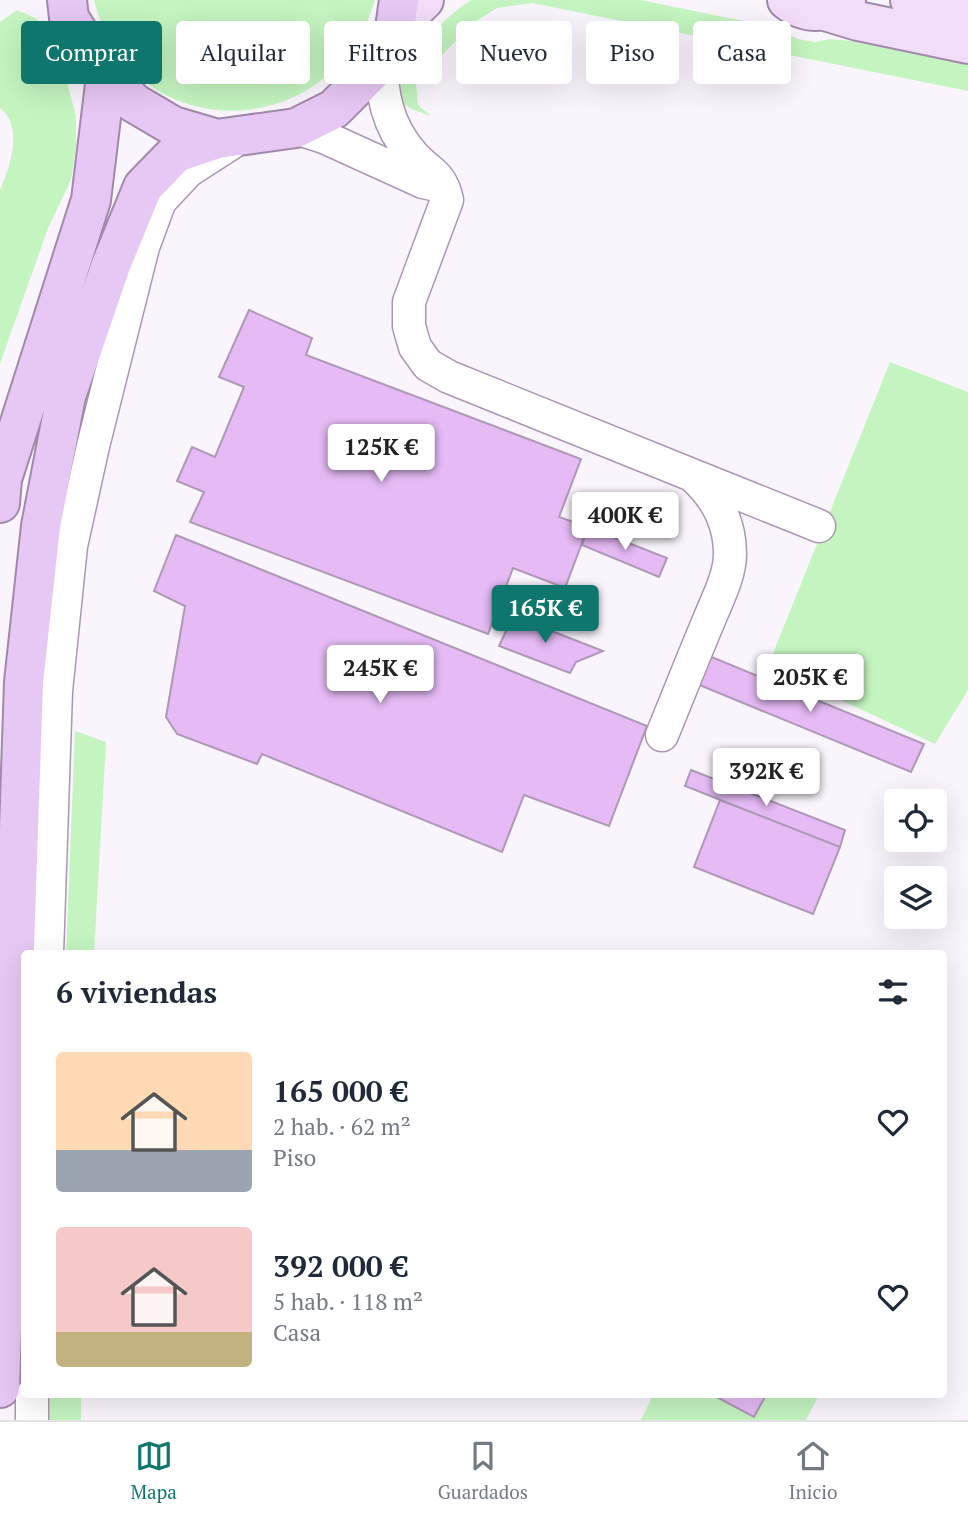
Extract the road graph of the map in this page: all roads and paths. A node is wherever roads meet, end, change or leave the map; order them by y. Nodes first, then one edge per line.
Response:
1 (67, 0) edge
2 (424, 0) edge
3 (787, 0) edge
4 (911, 0) edge
5 (836, 6) edge
6 (968, 15) edge
7 (71, 21) edge
8 (400, 21) edge
9 (968, 44) edge
10 (105, 84) edge
11 (114, 84) edge
12 (358, 84) edge
13 (382, 84) edge
14 (296, 128) junction
15 (231, 137) junction
16 (444, 186) junction
17 (692, 475) junction
18 (1, 490) edge
19 (819, 526) dead end
20 (662, 734) dead end
21 (47, 950) edge
22 (0, 1388) edge
23 (32, 1398) edge
24 (32, 1420) edge

1 - 7 highway
2 - 8 main road
3 - 5 main road
4 - 6 main road
5 - 9 main road
10 - 18 highway
11 - 15 highway
12 - 14 highway
13 - 16 lane
14 - 15 highway
14 - 16 lane
15 - 21 lane
15 - 22 highway
16 - 17 lane
17 - 19 lane
17 - 20 lane
23 - 24 lane

